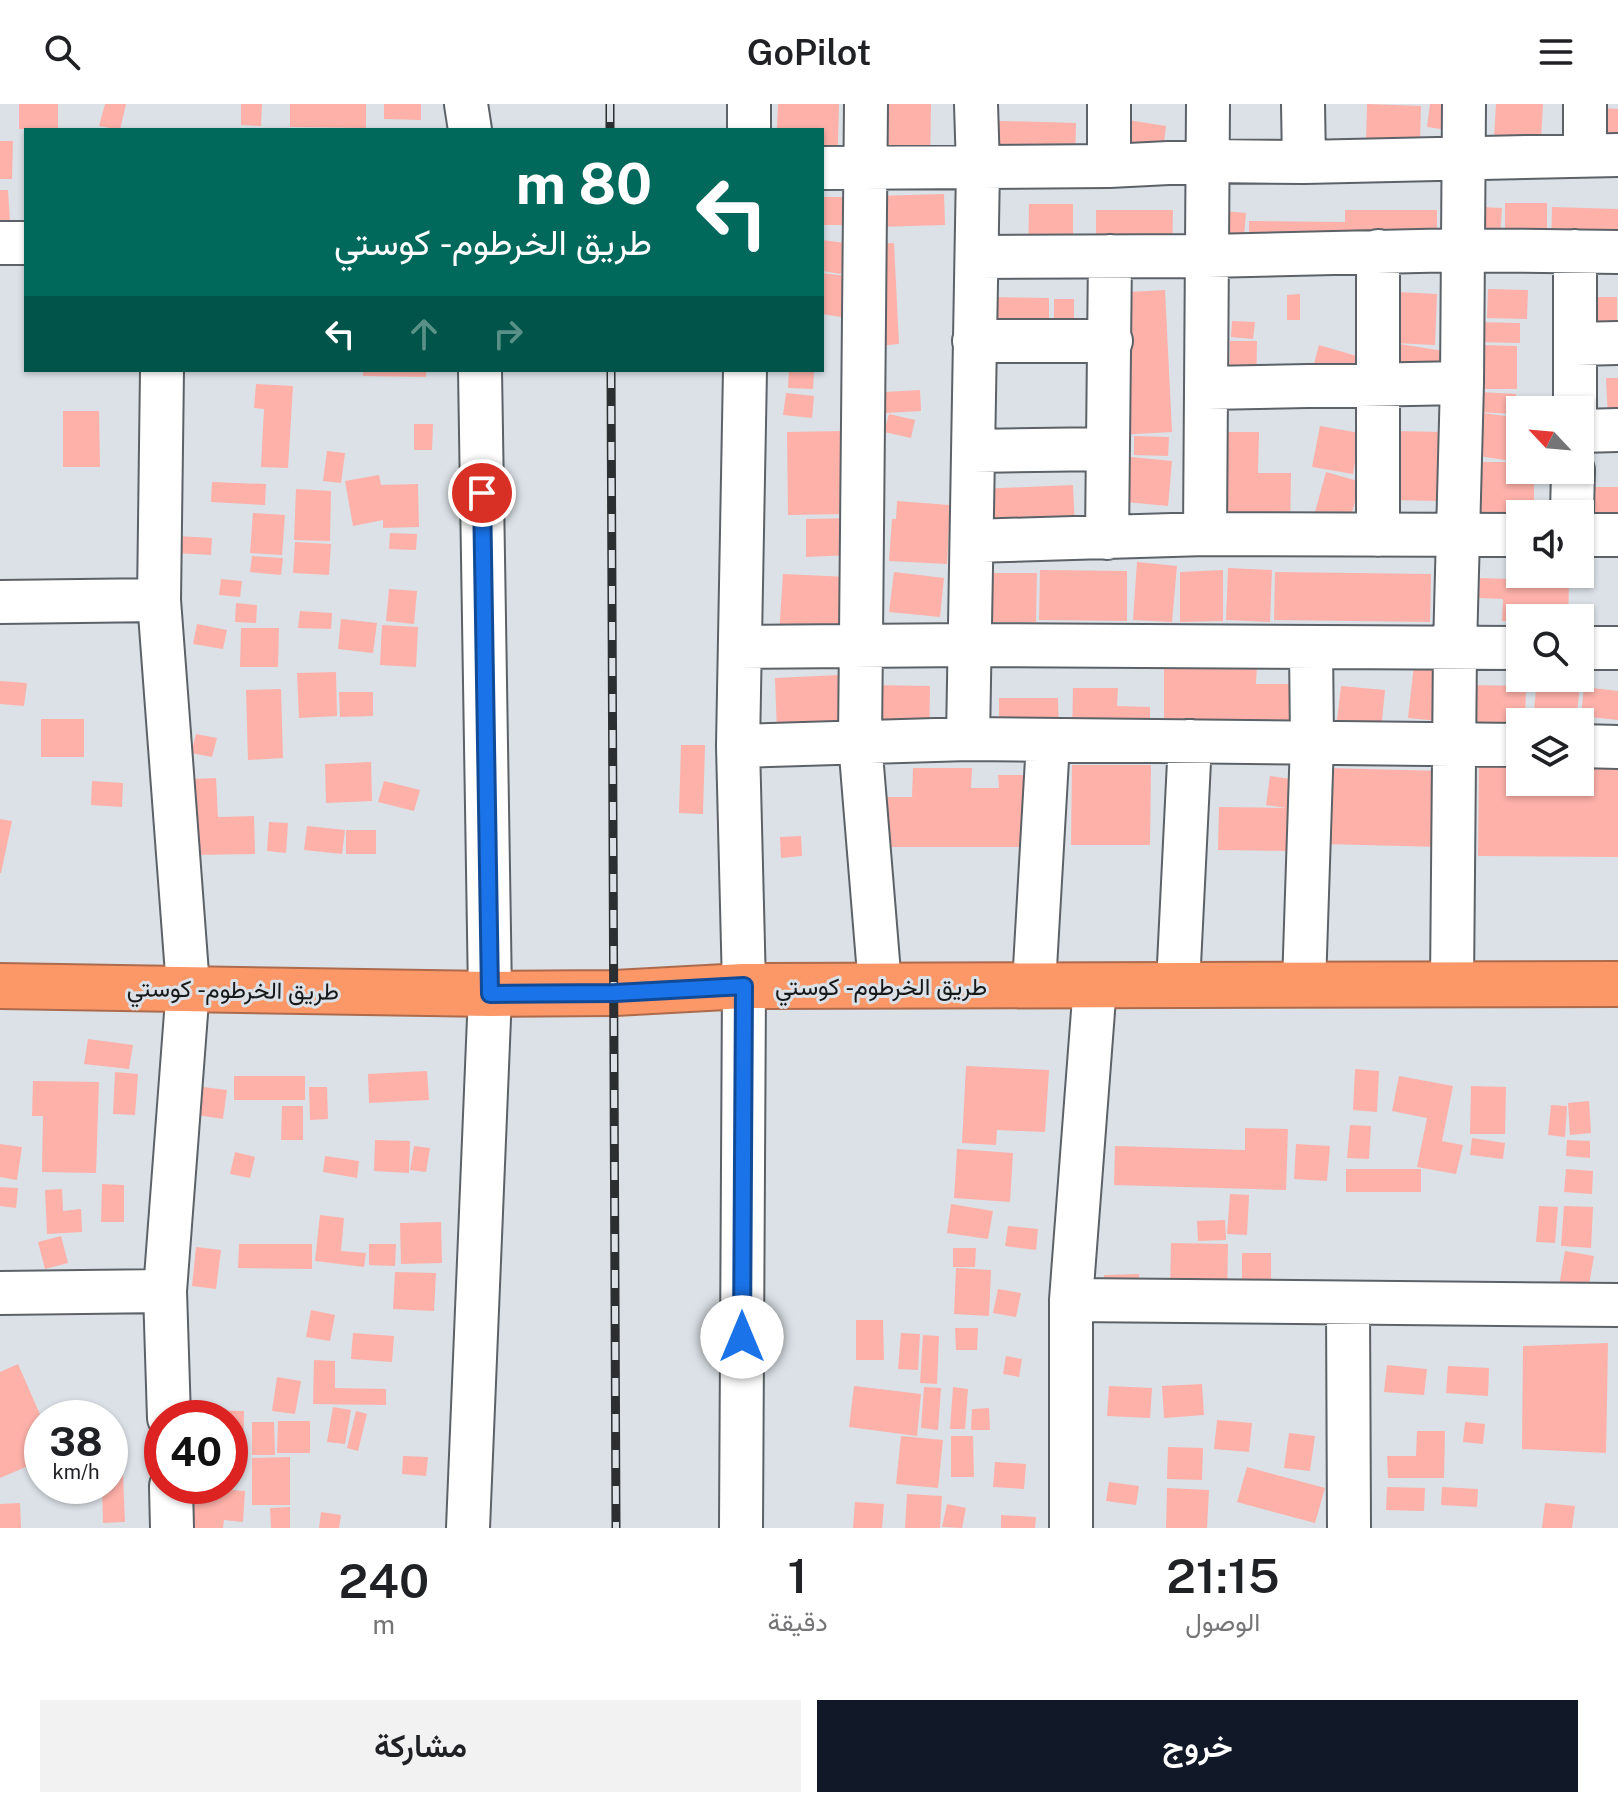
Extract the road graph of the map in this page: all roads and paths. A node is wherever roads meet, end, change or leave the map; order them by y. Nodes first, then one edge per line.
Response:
1 (466, 104) edge
2 (749, 104) edge
3 (866, 104) edge
4 (976, 104) edge
5 (1109, 104) edge
6 (1208, 104) edge
7 (1303, 104) edge
8 (1464, 104) edge
9 (1585, 104) edge
10 (470, 128) edge
11 (749, 128) edge
12 (1602, 155) edge
13 (1464, 157) junction
14 (1208, 161) junction
15 (1304, 162) junction
16 (1109, 166) junction
17 (824, 168) edge
18 (866, 168) junction
19 (978, 168) junction
20 (0, 243) edge
21 (24, 243) edge
22 (1461, 250) junction
23 (1378, 251) junction
24 (1575, 251) junction
25 (1618, 252) edge
26 (1110, 256) junction
27 (1208, 256) junction
28 (977, 257) junction
29 (974, 341) junction
30 (1111, 341) junction
31 (1618, 343) edge
32 (1576, 344) junction
33 (162, 372) edge
34 (480, 372) edge
35 (745, 372) edge
36 (1462, 383) junction
37 (1379, 385) junction
38 (1207, 388) junction
39 (1575, 396) edge
40 (1618, 430) edge
41 (1594, 431) edge
42 (1107, 449) junction
43 (973, 451) junction
44 (1205, 534) junction
45 (1378, 535) junction
46 (1458, 535) junction
47 (1506, 535) edge
48 (1594, 535) edge
49 (1618, 535) edge
50 (1107, 538) junction
51 (972, 541) junction
52 (159, 600) junction
53 (0, 602) edge
54 (970, 645) junction
55 (862, 646) junction
56 (740, 647) junction
57 (1311, 647) junction
58 (1455, 648) junction
59 (1506, 648) edge
60 (1594, 648) edge
61 (1618, 648) edge
62 (968, 739) junction
63 (1190, 741) junction
64 (860, 742) junction
65 (1048, 742) junction
66 (1312, 742) junction
67 (1455, 744) junction
68 (1506, 745) edge
69 (738, 746) junction
70 (1594, 746) edge
71 (1618, 747) edge
72 (1452, 984) junction
73 (1618, 984) edge
74 (1034, 985) junction
75 (1095, 985) junction
76 (1178, 985) junction
77 (1304, 985) junction
78 (0, 986) edge
79 (744, 986) junction
80 (880, 986) junction
81 (188, 987) junction
82 (490, 994) junction
83 (165, 1291) junction
84 (0, 1293) edge
85 (1071, 1300) junction
86 (1348, 1303) junction
87 (1618, 1305) edge
88 (168, 1400) edge
89 (171, 1504) edge
90 (172, 1528) edge
91 (468, 1528) edge
92 (741, 1528) edge
93 (1071, 1528) edge
94 (1349, 1528) edge

1 - 10 street
2 - 11 street
3 - 18 street
4 - 19 street
5 - 16 street
6 - 14 street
7 - 15 street
8 - 13 street
9 - 12 street
12 - 13 street
13 - 15 street
13 - 22 street
14 - 15 street
14 - 16 street
14 - 27 street
16 - 19 street
17 - 18 street
18 - 19 street
18 - 55 street
19 - 28 street
20 - 21 street
22 - 23 street
22 - 24 street
22 - 36 street
23 - 27 street
23 - 37 street
24 - 25 street
24 - 32 street
26 - 27 street
26 - 28 street
26 - 30 street
27 - 38 street
28 - 29 street
29 - 30 street
29 - 43 street
30 - 42 street
31 - 32 street
32 - 39 street
33 - 52 street
34 - 82 street
35 - 56 street
36 - 37 street
36 - 46 street
37 - 38 street
37 - 45 street
38 - 44 street
40 - 41 street
42 - 43 street
42 - 50 street
43 - 51 street
44 - 45 street
44 - 50 street
45 - 46 street
46 - 47 street
46 - 58 street
48 - 49 street
50 - 51 street
51 - 54 street
52 - 53 street
52 - 81 street
54 - 55 street
54 - 57 street
54 - 62 street
55 - 56 street
55 - 64 street
56 - 69 street
57 - 58 street
57 - 66 street
58 - 59 street
58 - 67 street
60 - 61 street
62 - 64 street
62 - 65 street
63 - 65 street
63 - 66 street
63 - 76 street
64 - 69 street
64 - 80 street
65 - 74 street
66 - 67 street
66 - 77 street
67 - 68 street
67 - 72 street
69 - 79 street
70 - 71 street
72 - 73 highway, طريق الخرطوم - كوستي
72 - 77 highway, طريق الخرطوم - كوستي
74 - 75 highway, طريق الخرطوم - كوستي
74 - 80 highway, طريق الخرطوم - كوستي
75 - 76 highway, طريق الخرطوم - كوستي
75 - 85 street
76 - 77 highway, طريق الخرطوم - كوستي
78 - 81 highway, طريق الخرطوم - كوستي
79 - 80 highway, طريق الخرطوم - كوستي
79 - 82 highway, طريق الخرطوم - كوستي
79 - 92 street
81 - 82 highway, طريق الخرطوم - كوستي
81 - 83 street
82 - 91 street
83 - 84 street
83 - 88 street
85 - 86 street
85 - 93 street
86 - 87 street
86 - 94 street
89 - 90 street

